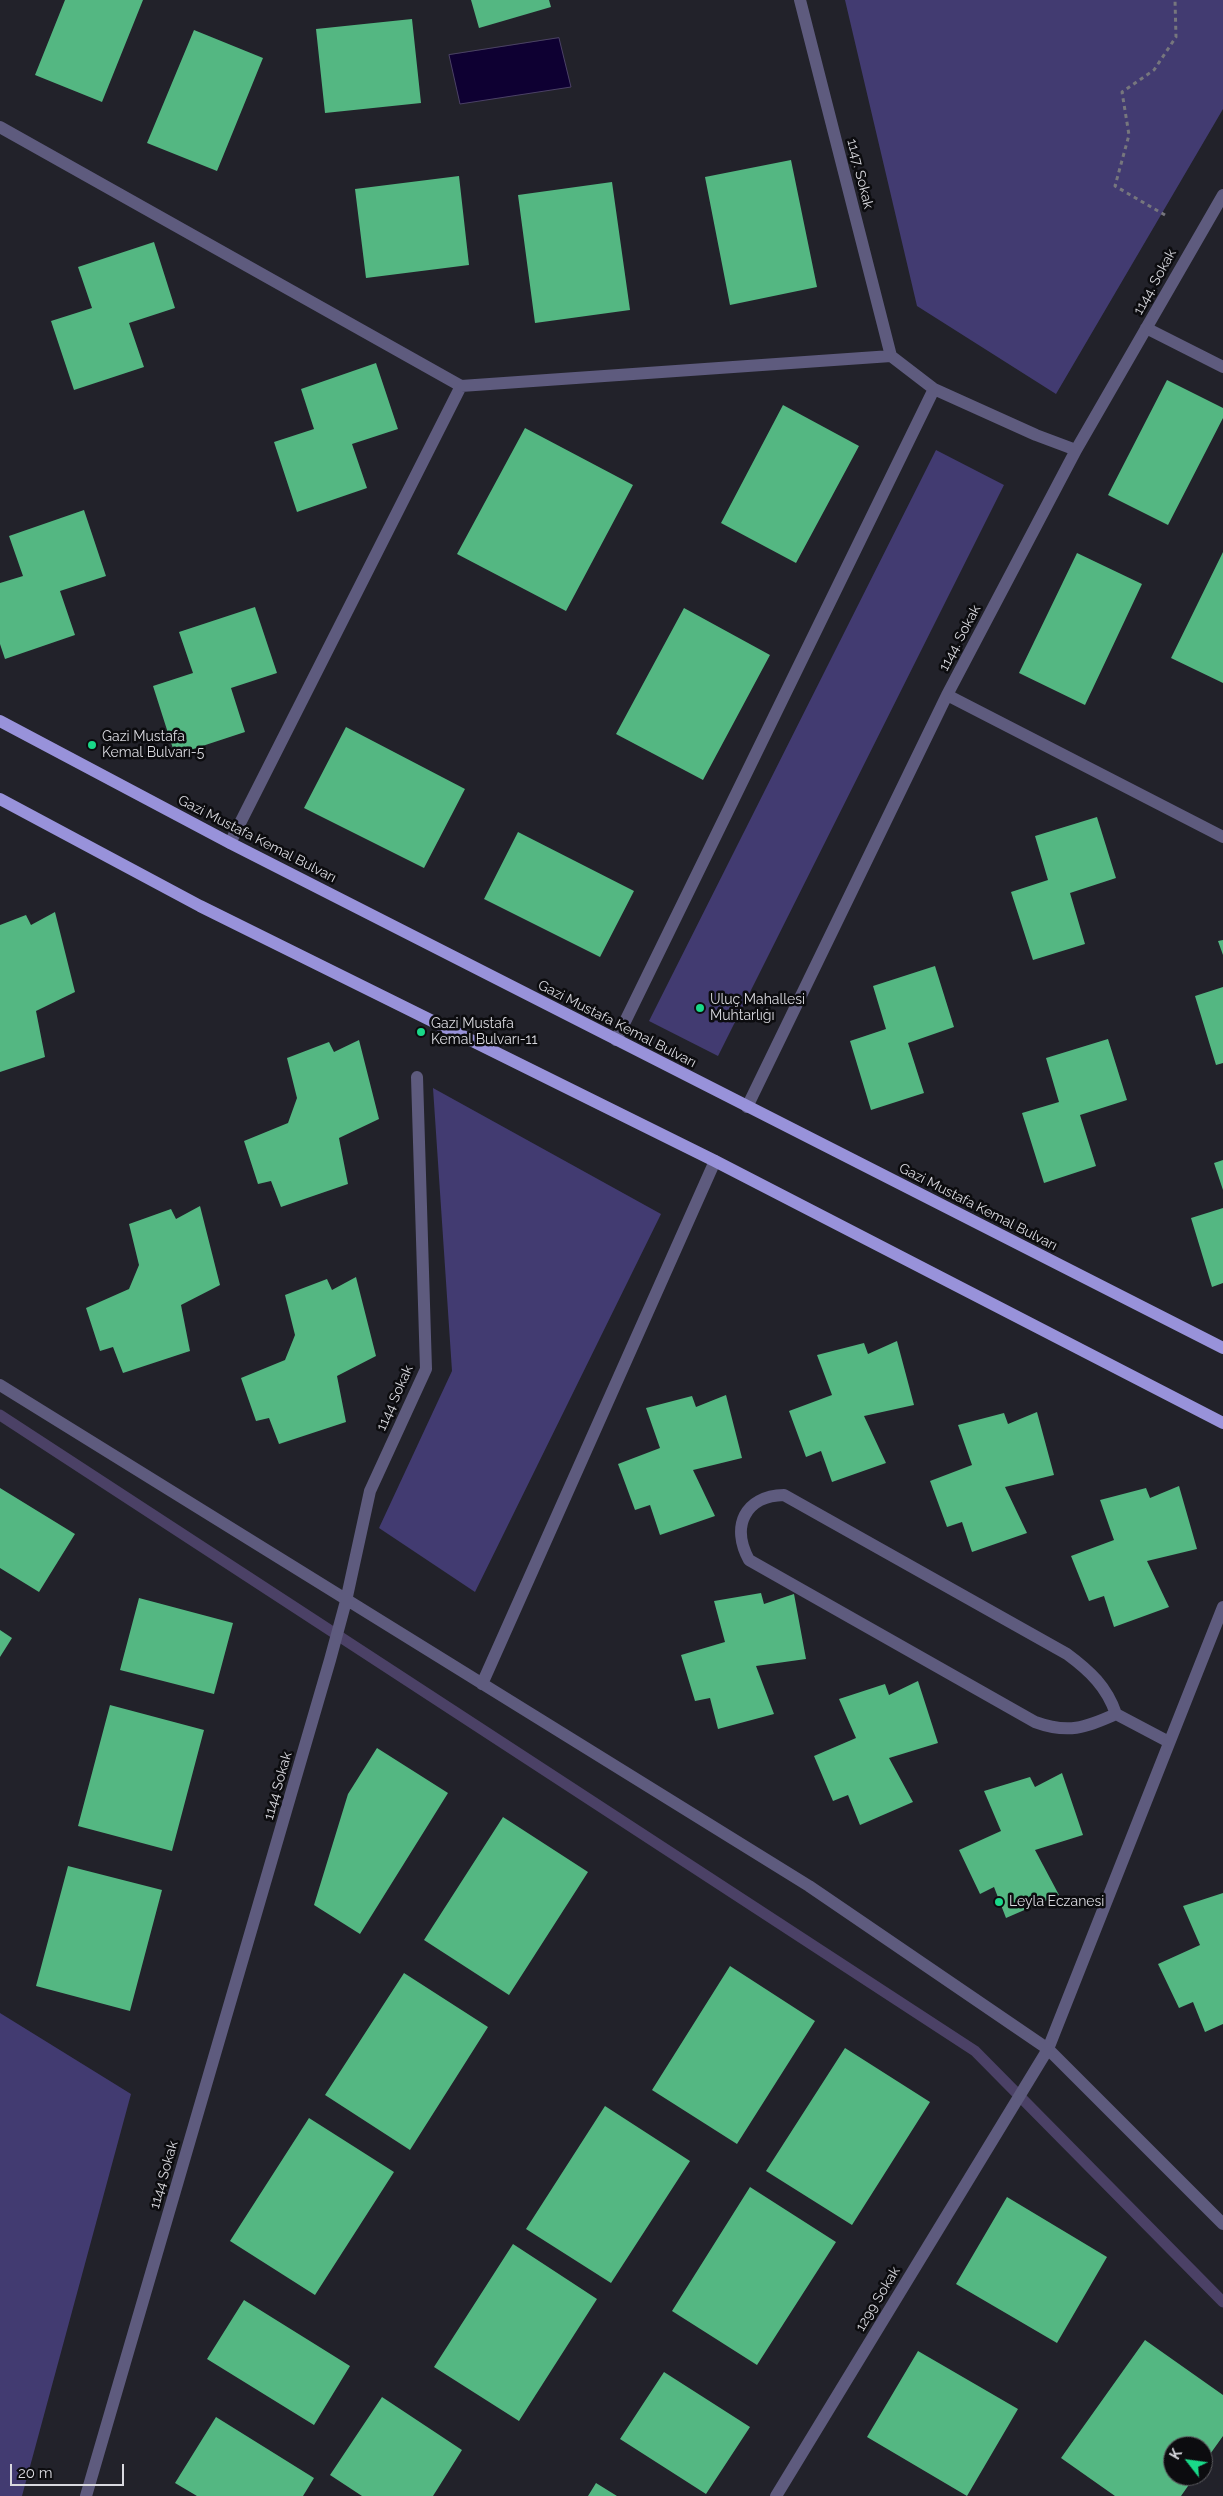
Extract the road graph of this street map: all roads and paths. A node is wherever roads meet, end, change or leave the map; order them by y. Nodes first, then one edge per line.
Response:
1 (800, 0) edge
2 (1175, 0) edge
3 (0, 127) edge
4 (1223, 195) edge
5 (1165, 215) dead end
6 (1146, 328) junction
7 (891, 356) junction
8 (1223, 367) edge
9 (461, 386) junction
10 (934, 389) junction
11 (1076, 450) junction
12 (947, 695) junction
13 (0, 721) edge
14 (0, 799) edge
15 (1223, 837) edge
16 (230, 843) junction
17 (616, 1040) junction
18 (417, 1077) dead end
19 (747, 1107) junction
20 (715, 1161) junction
21 (1223, 1348) edge
22 (0, 1384) edge
23 (1223, 1424) edge
24 (346, 1601) junction
25 (1223, 1607) edge
26 (482, 1684) junction
27 (1116, 1714) junction
28 (1170, 1742) junction
29 (1048, 2048) junction
30 (1223, 2224) edge
31 (86, 2496) edge
32 (776, 2496) edge

1 - 7 street, 1147. Sokak
2 - 5 path
3 - 9 street
4 - 6 street, 1144. Sokak
6 - 8 street
6 - 11 street, 1144. Sokak
7 - 9 street
7 - 10 street
9 - 16 street
10 - 11 street
10 - 17 street
11 - 12 street, 1144. Sokak
12 - 15 street
12 - 19 street, 1144. Sokak
13 - 16 main road, Gazi Mustafa Kemal Bulvarı
14 - 20 main road
16 - 17 main road, Gazi Mustafa Kemal Bulvarı
17 - 19 main road, Gazi Mustafa Kemal Bulvarı
18 - 24 street, 1144 Sokak
19 - 21 main road, Gazi Mustafa Kemal Bulvarı
20 - 23 main road
20 - 26 street
22 - 24 street
24 - 26 street
24 - 31 street, 1144 Sokak
25 - 28 street, 1299 Sokak
26 - 29 street
27 - 27 street
27 - 28 street
28 - 29 street, 1299 Sokak
29 - 30 street
29 - 32 street, 1299 Sokak

